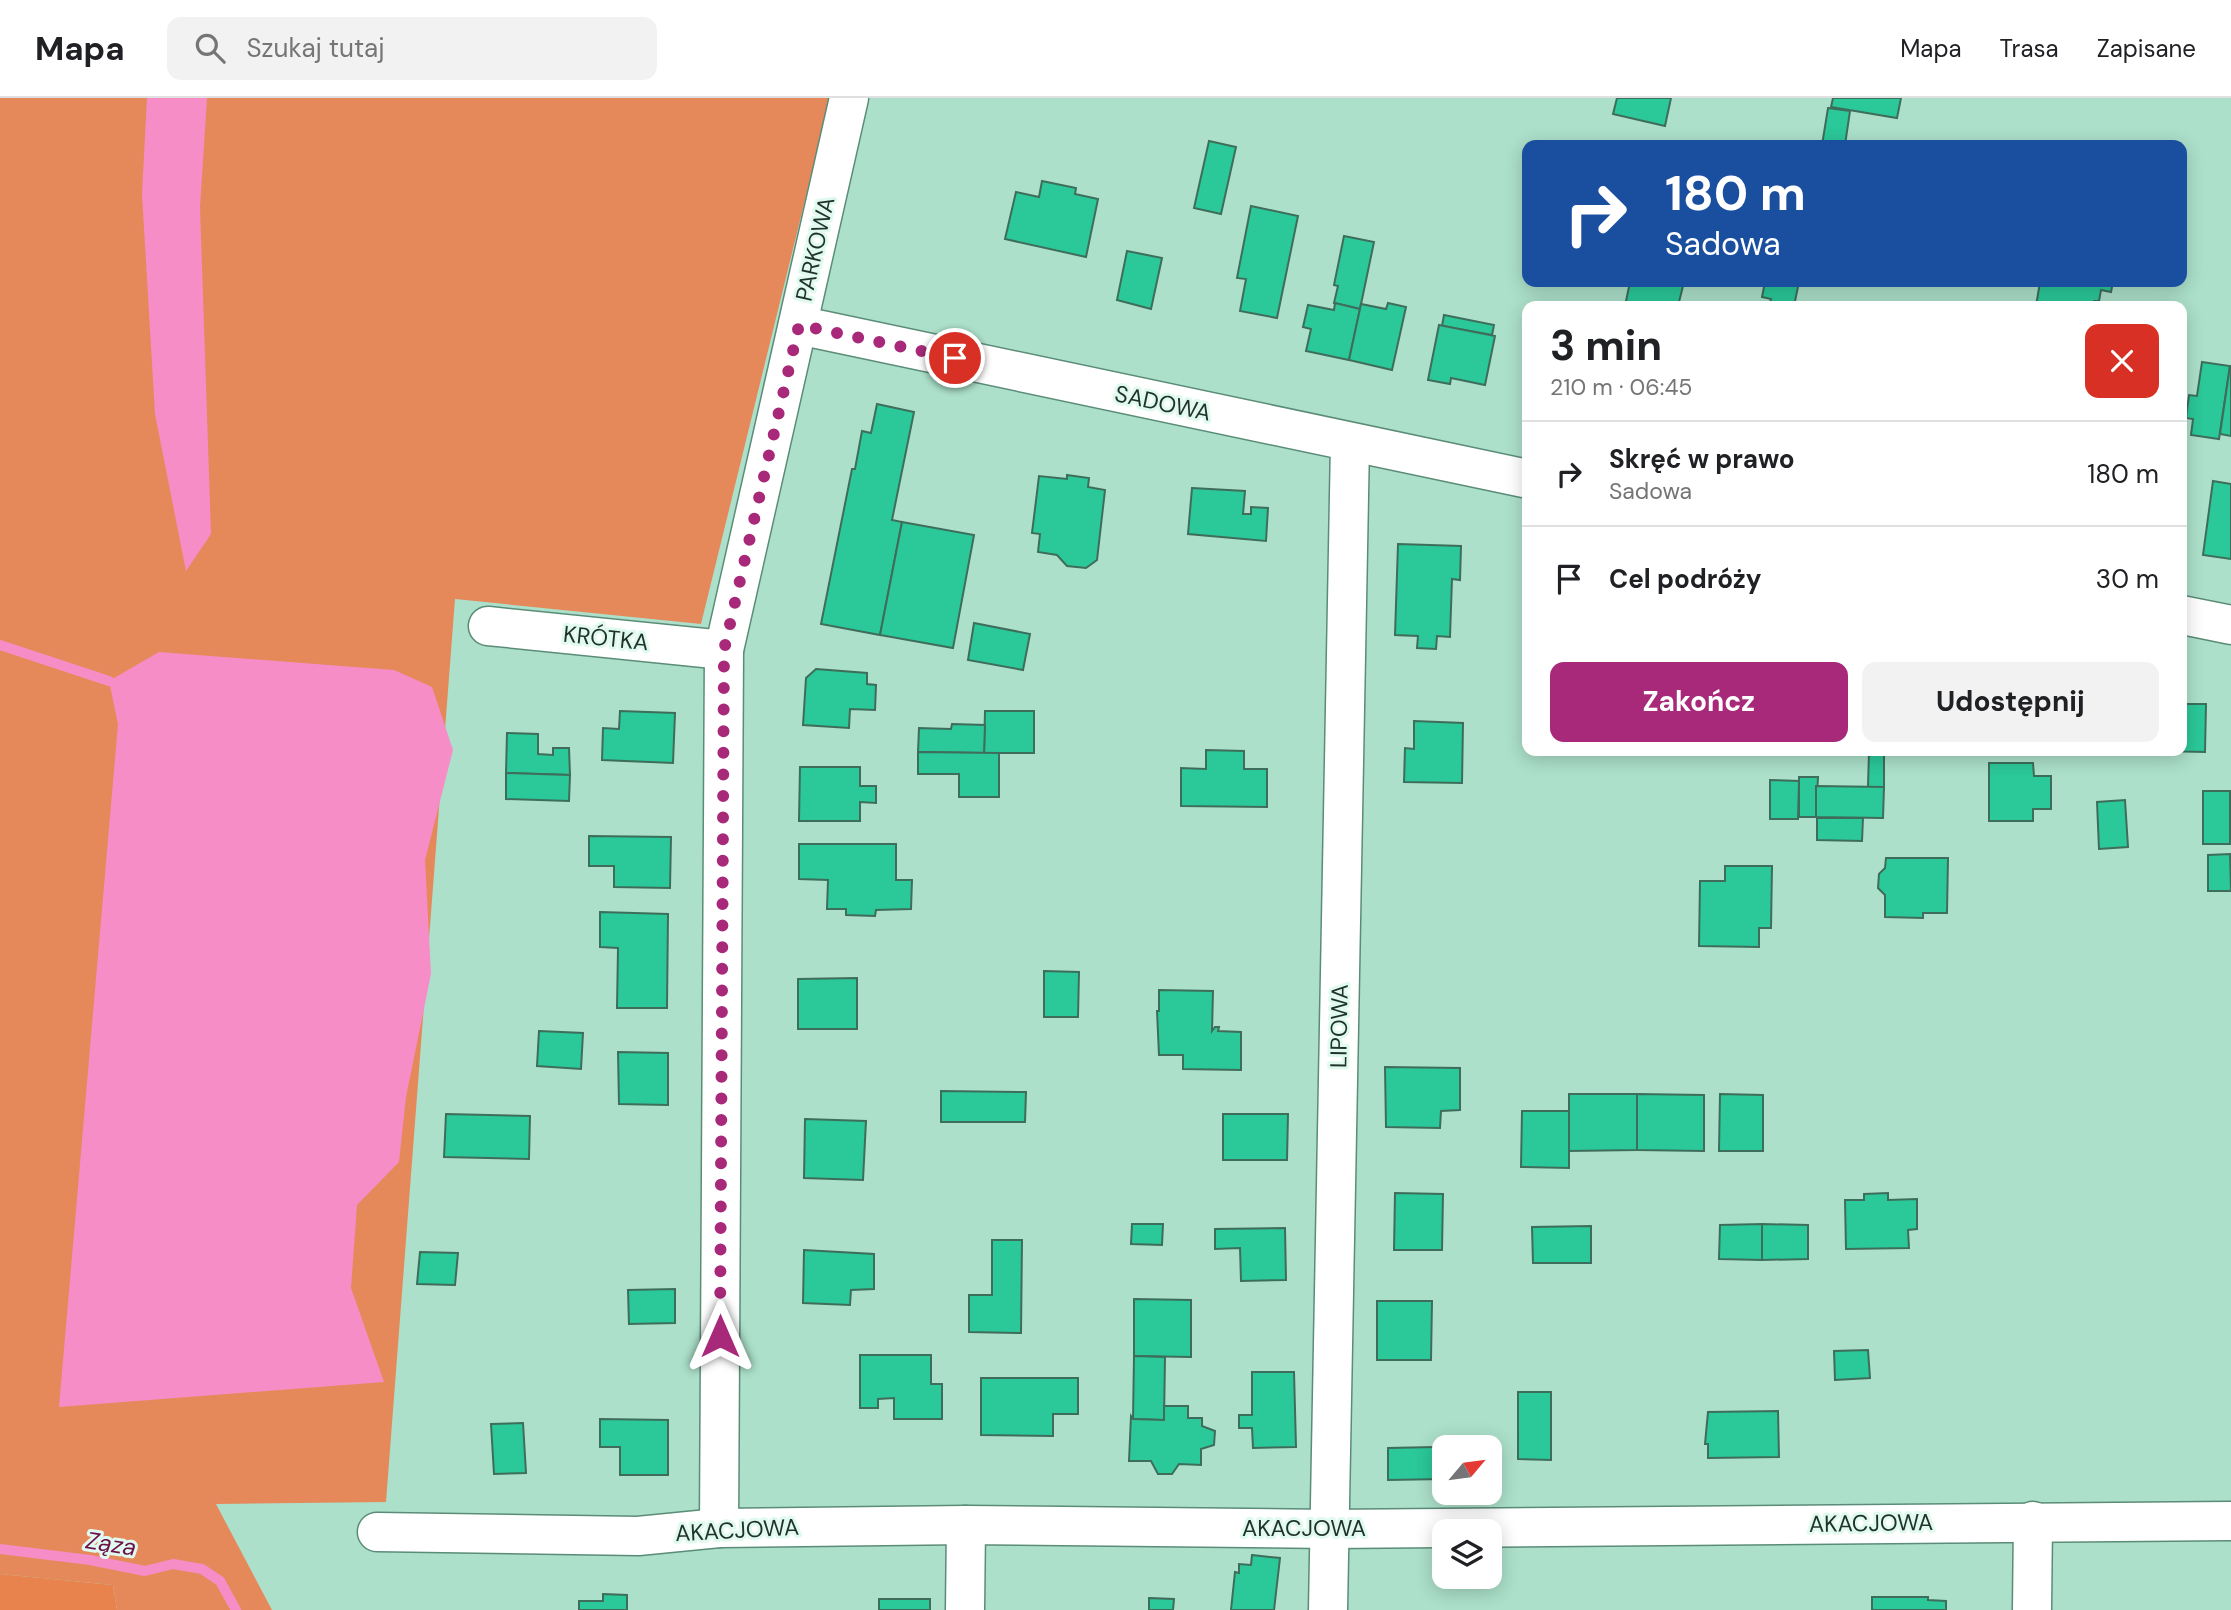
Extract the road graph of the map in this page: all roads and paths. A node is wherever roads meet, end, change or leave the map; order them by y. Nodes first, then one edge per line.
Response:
1 (849, 98) edge
2 (799, 325) junction
3 (1350, 443) junction
4 (1522, 478) edge
5 (2187, 616) edge
6 (2231, 625) edge
7 (488, 626) dead end
8 (724, 650) junction
9 (2033, 1521) junction
10 (2231, 1521) edge
11 (966, 1525) junction
12 (719, 1528) junction
13 (1330, 1529) junction
14 (377, 1532) dead end
15 (965, 1610) edge
16 (1328, 1610) edge
17 (2032, 1610) edge

1 - 2 street, PARKOWA
2 - 3 street, SADOWA
2 - 8 street, PARKOWA
3 - 4 street, SADOWA
3 - 13 street, LIPOWA
5 - 6 street
7 - 8 street, KRÓTKA
8 - 12 street, PARKOWA
9 - 10 street, AKACJOWA
9 - 13 street, AKACJOWA
9 - 17 street
11 - 12 street, AKACJOWA
11 - 13 street, AKACJOWA
11 - 15 street
12 - 14 street, AKACJOWA
13 - 16 street, LIPOWA

